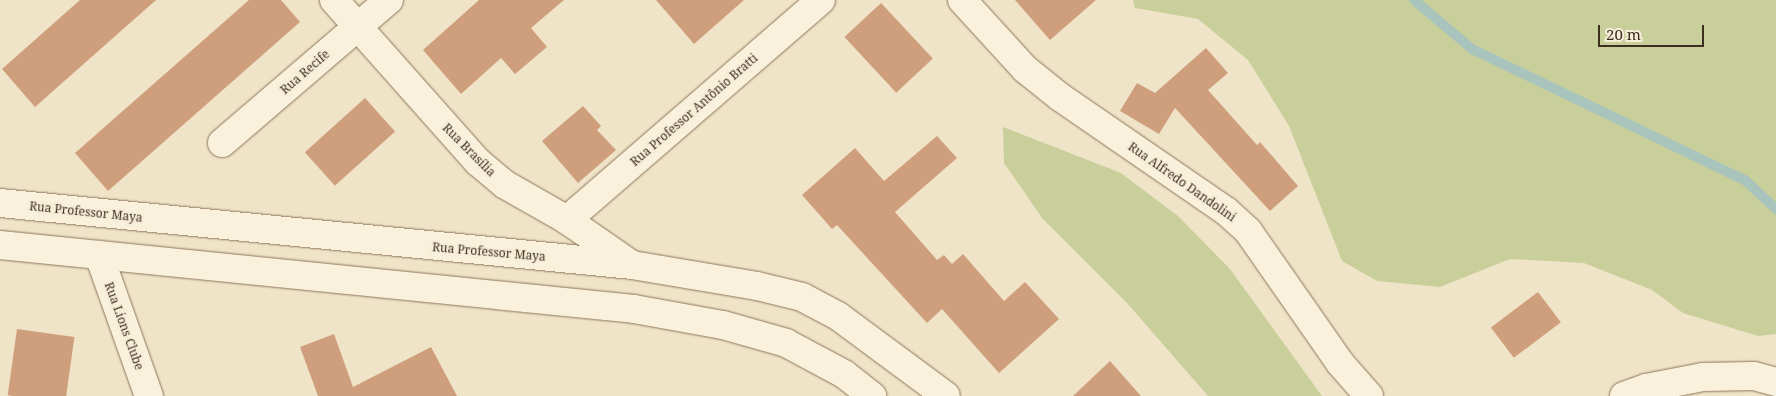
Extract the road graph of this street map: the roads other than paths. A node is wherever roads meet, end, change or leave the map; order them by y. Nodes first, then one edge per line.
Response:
1 (334, 0) edge
2 (389, 0) edge
3 (821, 0) edge
4 (962, 0) edge
5 (358, 27) junction
6 (222, 143) dead end
7 (0, 203) edge
8 (102, 213) junction
9 (567, 220) junction
10 (377, 242) junction
11 (0, 245) edge
12 (99, 255) junction
13 (632, 265) junction
14 (374, 284) junction
15 (634, 309) junction
16 (1776, 382) edge
17 (149, 396) edge
18 (872, 396) edge
19 (946, 396) edge
20 (1369, 396) edge
21 (1624, 396) edge

1 - 5 main road, Rua Brasília
2 - 5 main road, Rua Recife
3 - 9 main road, Rua Professor Antônio Bratti
4 - 20 main road, Rua Alfredo Dandolini
5 - 6 main road, Rua Recife
5 - 9 main road, Rua Brasília
7 - 8 main road, Rua Professor Maya
8 - 10 main road, Rua Professor Maya
8 - 12 main road
9 - 13 main road, Rua Brasília
10 - 13 main road, Rua Professor Maya
10 - 14 main road
11 - 12 main road
12 - 14 main road
12 - 17 main road, Rua Lions Clube
13 - 15 main road
13 - 19 main road, Rua Professor Maya
14 - 15 main road
15 - 18 main road
16 - 21 main road

